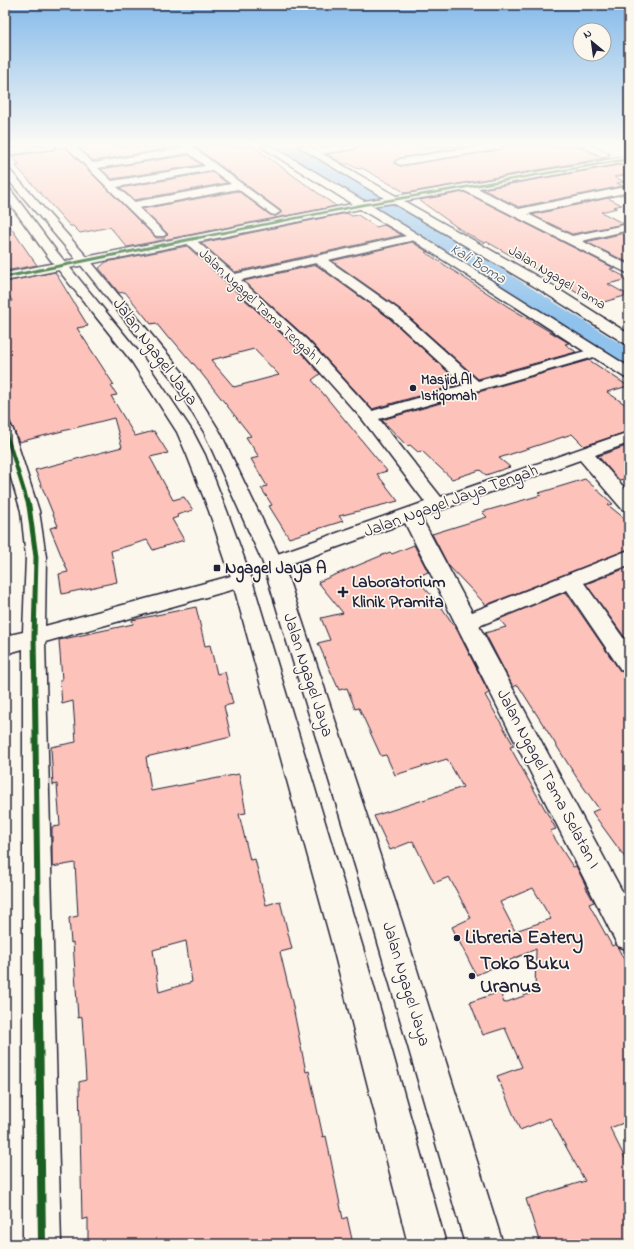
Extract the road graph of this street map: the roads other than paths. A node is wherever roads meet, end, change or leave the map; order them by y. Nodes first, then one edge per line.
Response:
1 (20, 204) edge
2 (32, 204) edge
3 (139, 204) edge
4 (264, 204) edge
5 (330, 204) edge
6 (341, 204) edge
7 (366, 204) edge
8 (407, 204) edge
9 (501, 204) edge
10 (558, 204) edge
11 (130, 206) joint
12 (275, 212) junction
13 (518, 213) junction
14 (629, 227) edge
15 (160, 234) junction
16 (144, 237) dead end
17 (415, 237) junction
18 (188, 239) junction
19 (571, 240) junction
20 (72, 256) junction
21 (32, 259) dead end
22 (318, 259) junction
23 (629, 270) edge
24 (5, 277) edge
25 (232, 278) junction
26 (629, 340) edge
27 (596, 352) junction
28 (629, 374) edge
29 (183, 384) junction
30 (475, 386) junction
31 (158, 389) junction
32 (369, 417) junction
33 (5, 431) edge
34 (629, 437) edge
35 (584, 454) junction
36 (437, 505) junction
37 (629, 505) edge
38 (410, 515) junction
39 (629, 557) edge
40 (273, 563) junction
41 (242, 580) junction
42 (571, 580) junction
43 (466, 623) junction
44 (34, 637) junction
45 (5, 645) edge
46 (629, 664) edge
47 (629, 936) edge
48 (42, 1244) edge
49 (428, 1244) edge
50 (484, 1244) edge

1 - 20 street, Jalan Ngagel Jaya
2 - 20 street, Jalan Ngagel Jaya
3 - 11 street
4 - 12 street
5 - 12 street
6 - 18 street
7 - 17 street
8 - 26 street, Jalan Ngagel Tama
9 - 13 street
10 - 13 street
11 - 15 street
12 - 15 street
13 - 19 street
14 - 19 street
15 - 16 street
17 - 22 street
17 - 27 street
18 - 20 street
18 - 25 street, Jalan Ngagel Tama Tengah I
19 - 23 street
20 - 21 street
20 - 24 street
20 - 29 street, Jalan Ngagel Jaya
20 - 31 street, Jalan Ngagel Jaya
22 - 25 street
22 - 30 street
25 - 32 street, Jalan Ngagel Tama Tengah I
27 - 28 street
27 - 30 street
29 - 31 street
29 - 40 street, Jalan Ngagel Jaya
30 - 32 street
31 - 41 street, Jalan Ngagel Jaya
32 - 36 street, Jalan Ngagel Tama Tengah I
33 - 44 street
34 - 35 street, Jalan Ngagel Jaya Tengah
35 - 36 street, Jalan Ngagel Jaya Tengah
35 - 37 street
36 - 38 street, Jalan Ngagel Jaya Tengah
38 - 40 street, Jalan Ngagel Jaya Tengah
38 - 43 street, Jalan Ngagel Tama Selatan I
39 - 42 street
40 - 50 street, Jalan Ngagel Jaya
41 - 44 street
41 - 49 street, Jalan Ngagel Jaya
42 - 43 street
42 - 46 street
43 - 47 street, Jalan Ngagel Tama Selatan I
44 - 45 street
44 - 48 street

